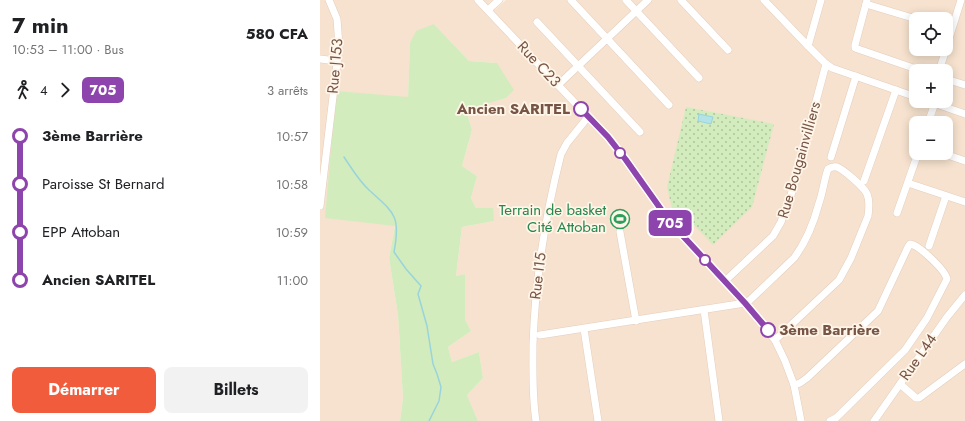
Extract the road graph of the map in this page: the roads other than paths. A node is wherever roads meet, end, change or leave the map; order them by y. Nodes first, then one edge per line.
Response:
1 (329, 0) edge
2 (478, 0) edge
3 (499, 0) edge
4 (571, 0) edge
5 (626, 0) edge
6 (648, 0) edge
7 (681, 0) edge
8 (764, 0) edge
9 (821, 0) edge
10 (961, 0) edge
11 (866, 2) edge
12 (488, 10) junction
13 (637, 11) junction
14 (909, 17) edge
15 (953, 20) edge
16 (537, 22) dead end
17 (607, 38) junction
18 (808, 46) junction
19 (728, 50) dead end
20 (320, 59) edge
21 (337, 60) junction
22 (826, 64) junction
23 (578, 65) junction
24 (909, 67) edge
25 (856, 76) junction
26 (699, 78) dead end
27 (953, 81) edge
28 (558, 85) junction
29 (965, 85) edge
30 (896, 90) junction
31 (909, 95) edge
32 (669, 105) dead end
33 (948, 108) edge
34 (965, 114) edge
35 (588, 117) junction
36 (640, 132) dead end
37 (831, 157) dead end
38 (953, 157) edge
39 (916, 160) edge
40 (965, 161) edge
41 (864, 181) dead end
42 (908, 183) junction
43 (946, 196) junction
44 (965, 202) edge
45 (320, 206) edge
46 (897, 213) dead end
47 (620, 232) dead end
48 (929, 246) dead end
49 (725, 281) junction
50 (965, 295) edge
51 (745, 303) junction
52 (704, 310) junction
53 (636, 321) junction
54 (584, 329) junction
55 (540, 335) dead end
56 (775, 340) junction
57 (965, 364) edge
58 (900, 384) junction
59 (794, 385) junction
60 (833, 420) edge
61 (536, 421) edge
62 (598, 421) edge
63 (719, 421) edge
64 (801, 421) edge
65 (874, 421) edge

1 - 21 street, Rue J153
2 - 12 street, Rue C23
3 - 12 street
4 - 17 street
5 - 13 street
6 - 13 street
7 - 19 street
8 - 18 street
9 - 18 street
10 - 15 street
11 - 14 street
11 - 24 street
12 - 28 street, Rue C23
13 - 17 street
13 - 26 street
16 - 23 street
17 - 23 street
17 - 32 street
18 - 22 street
20 - 21 street
21 - 45 street, Rue J153
22 - 25 street
22 - 49 street, Rue Bougainvilliers
23 - 28 street
23 - 36 street
25 - 30 street
25 - 37 street
27 - 29 street
28 - 35 street, Rue C23
30 - 31 street
30 - 41 street
33 - 34 street
35 - 49 street, Rue C23
35 - 61 street, Rue I15
38 - 40 street
39 - 42 street
42 - 43 street
42 - 46 street
43 - 44 street
43 - 48 street
47 - 53 street
49 - 51 street, Rue C23
50 - 58 street, Rue L44
51 - 52 street
51 - 56 street, Rue C23
51 - 56 street
52 - 53 street
52 - 63 street
53 - 54 street
54 - 55 street
54 - 62 street
56 - 59 street, Rue C23
57 - 58 street
58 - 65 street, Rue L44
59 - 60 street
59 - 64 street, Rue C23

